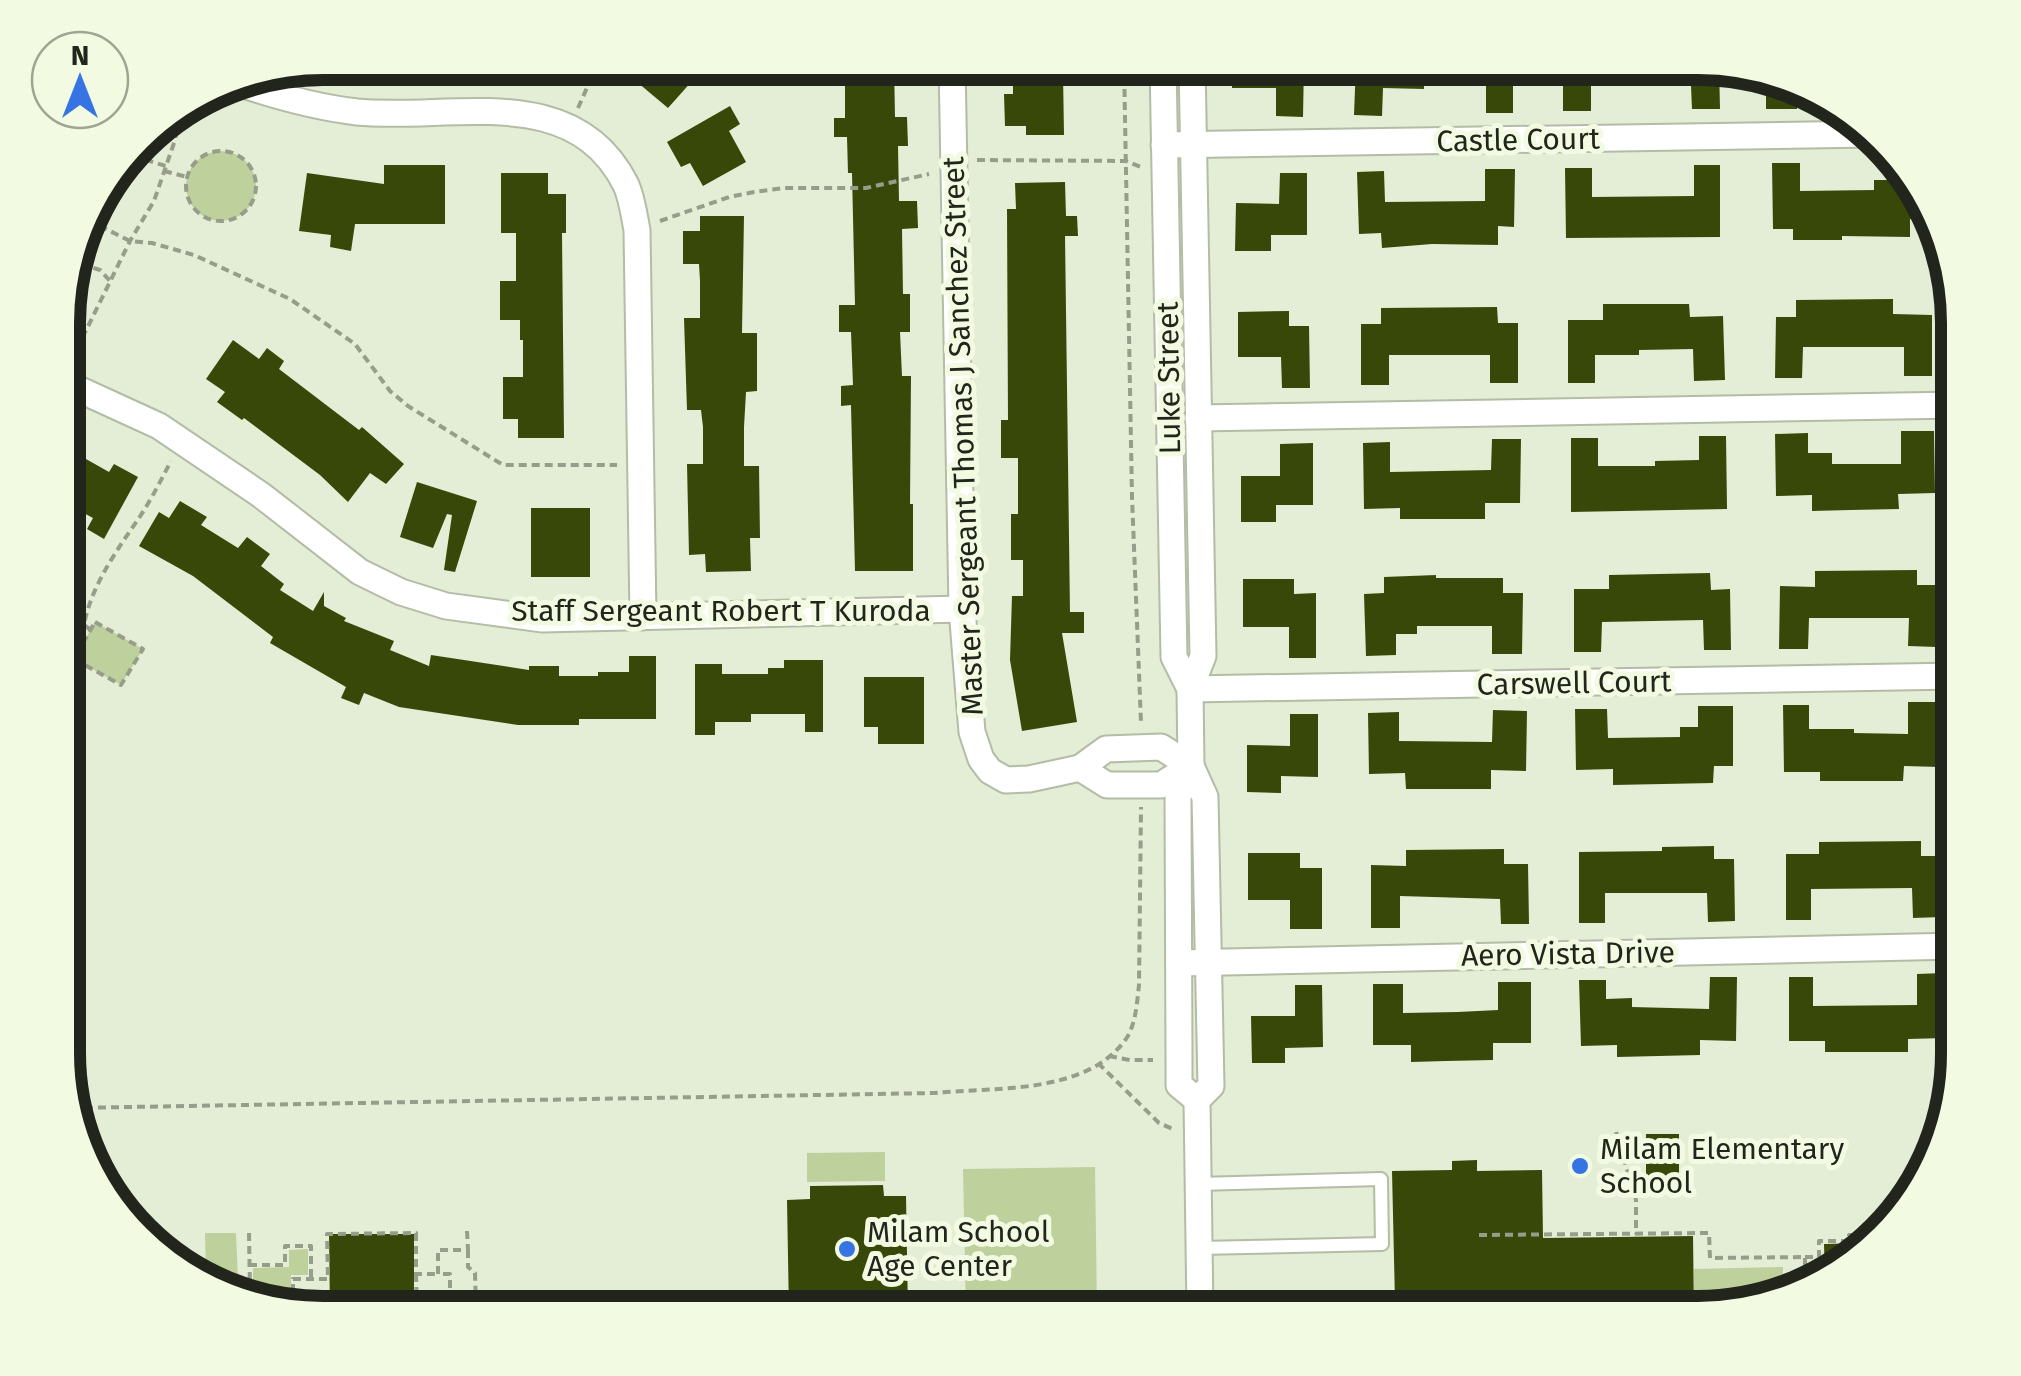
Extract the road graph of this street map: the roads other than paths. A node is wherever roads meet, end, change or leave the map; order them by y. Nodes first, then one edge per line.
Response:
1 (952, 80) edge
2 (1163, 80) edge
3 (1192, 80) edge
4 (256, 89) edge
5 (1851, 134) edge
6 (1194, 144) junction
7 (1164, 145) junction
8 (80, 390) edge
9 (1940, 405) edge
10 (1198, 418) junction
11 (962, 609) junction
12 (643, 617) junction
13 (1940, 676) edge
14 (1190, 689) junction
15 (1191, 766) junction
16 (1080, 768) junction
17 (1940, 946) edge
18 (1209, 962) junction
19 (1179, 963) junction
20 (1197, 1100) junction
21 (1198, 1184) junction
22 (1199, 1248) junction
23 (1200, 1295) edge

1 - 11 street, Master Sergeant Thomas J Sanchez Street
2 - 7 street, Luke Street
3 - 6 street, Luke Street
4 - 12 street
5 - 6 street, Castle Court
6 - 7 street, Castle Court
6 - 10 street, Luke Street
7 - 14 street, Luke Street
8 - 12 street, Staff Sergeant Robert T Kuroda
9 - 10 street
10 - 14 street, Luke Street
11 - 12 street, Staff Sergeant Robert T Kuroda
11 - 16 street, Master Sergeant Thomas J Sanchez Street
13 - 14 street, Carswell Court
14 - 15 street, Luke Street
15 - 16 street
15 - 16 street, Master Sergeant Thomas J Sanchez Street
15 - 18 street, Luke Street
15 - 19 street, Luke Street
17 - 18 street, Aero Vista Drive
18 - 19 street, Aero Vista Drive
18 - 20 street, Luke Street
19 - 20 street, Luke Street
20 - 21 street, Luke Street
21 - 22 street, Luke Street
21 - 22 lane
22 - 23 street, Luke Street

